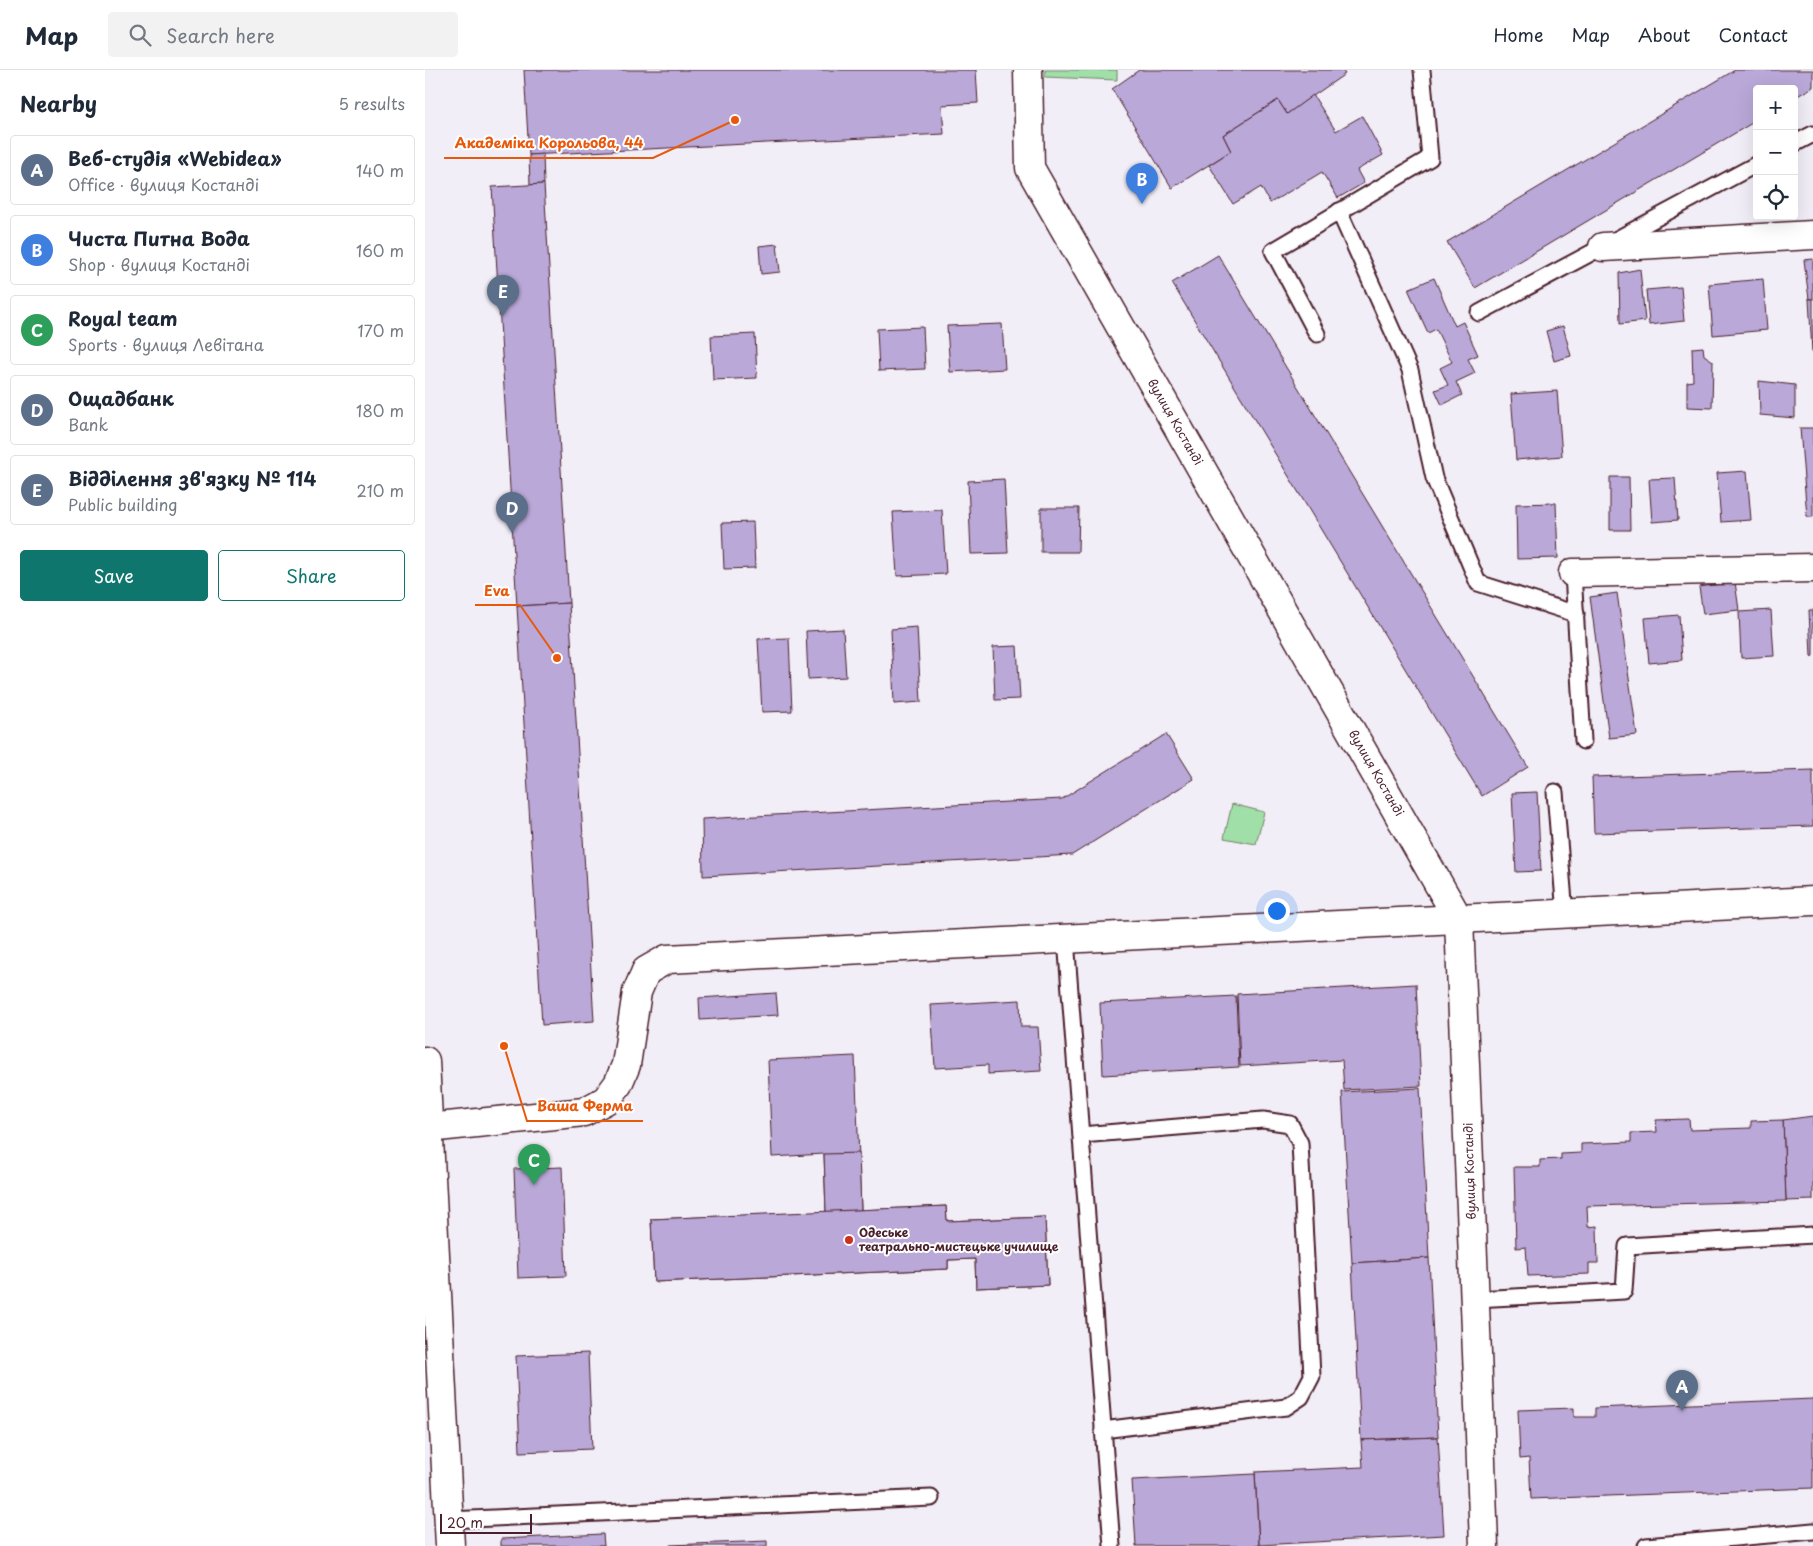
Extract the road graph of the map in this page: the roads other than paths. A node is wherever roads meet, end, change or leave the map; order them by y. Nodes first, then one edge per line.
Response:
1 (1028, 70) edge
2 (1422, 70) edge
3 (1813, 134) edge
4 (1798, 142) edge
5 (1753, 166) edge
6 (1339, 212) junction
7 (1813, 235) edge
8 (1603, 247) junction
9 (1479, 313) dead end
10 (1317, 334) dead end
11 (1813, 568) edge
12 (1573, 573) joint
13 (1576, 614) junction
14 (1583, 741) dead end
15 (1555, 792) dead end
16 (1813, 901) edge
17 (1565, 914) junction
18 (1459, 920) junction
19 (1066, 939) junction
20 (425, 1060) edge
21 (428, 1128) junction
22 (1081, 1135) junction
23 (1813, 1235) edge
24 (1475, 1299) junction
25 (431, 1316) edge
26 (1103, 1430) junction
27 (931, 1498) dead end
28 (1813, 1531) edge
29 (449, 1533) edge
30 (1111, 1546) edge
31 (1483, 1546) edge
32 (1647, 1546) edge

1 - 18 street, вулиця Костанді
2 - 6 lane
3 - 4 lane
5 - 8 lane
6 - 10 lane
6 - 13 lane
7 - 8 street
8 - 9 lane
11 - 12 street
12 - 13 lane
13 - 14 lane
15 - 17 lane
16 - 17 street
17 - 18 street
18 - 19 street
18 - 24 street, вулиця Костанді
19 - 21 street
19 - 22 lane
20 - 21 street
21 - 25 street
22 - 26 lane
22 - 26 lane
23 - 24 lane
24 - 31 street, вулиця Костанді
25 - 29 street
26 - 30 lane
27 - 29 lane
28 - 32 lane

